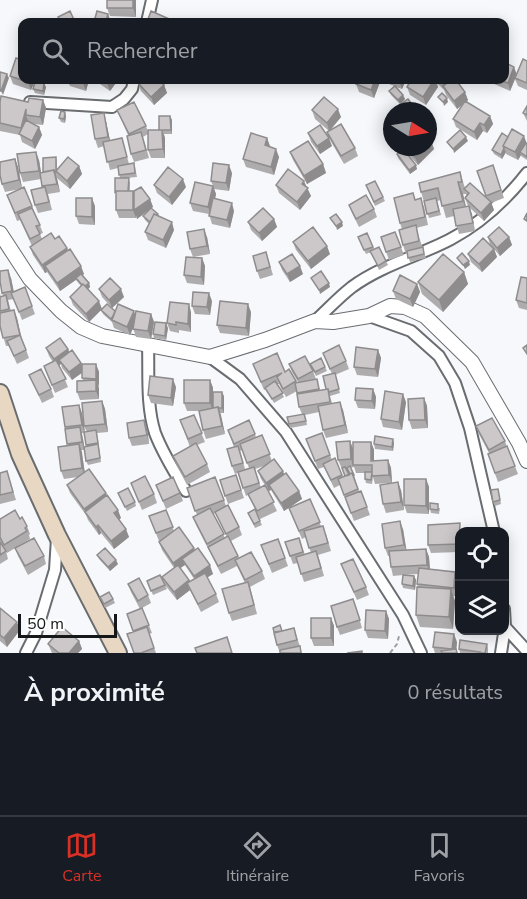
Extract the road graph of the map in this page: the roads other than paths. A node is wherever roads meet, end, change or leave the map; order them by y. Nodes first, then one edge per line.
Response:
1 (152, 0) edge
2 (148, 18) edge
3 (133, 84) edge
4 (21, 102) edge
5 (527, 173) edge
6 (0, 233) edge
7 (369, 316) junction
8 (315, 321) junction
9 (148, 344) junction
10 (210, 357) junction
11 (0, 393) edge
12 (527, 461) edge
13 (186, 491) edge
14 (493, 527) edge
15 (57, 535) junction
16 (509, 630) edge
17 (504, 635) edge
18 (527, 651) edge
19 (26, 653) edge
20 (118, 653) edge
21 (421, 653) edge
22 (501, 653) edge

1 - 2 street
3 - 4 street
5 - 8 street
6 - 9 street
7 - 8 street
7 - 12 street
7 - 14 street
8 - 10 street
9 - 10 street
9 - 13 street
10 - 21 street
11 - 15 main road
15 - 19 street
15 - 20 main road
16 - 18 street
17 - 22 street

